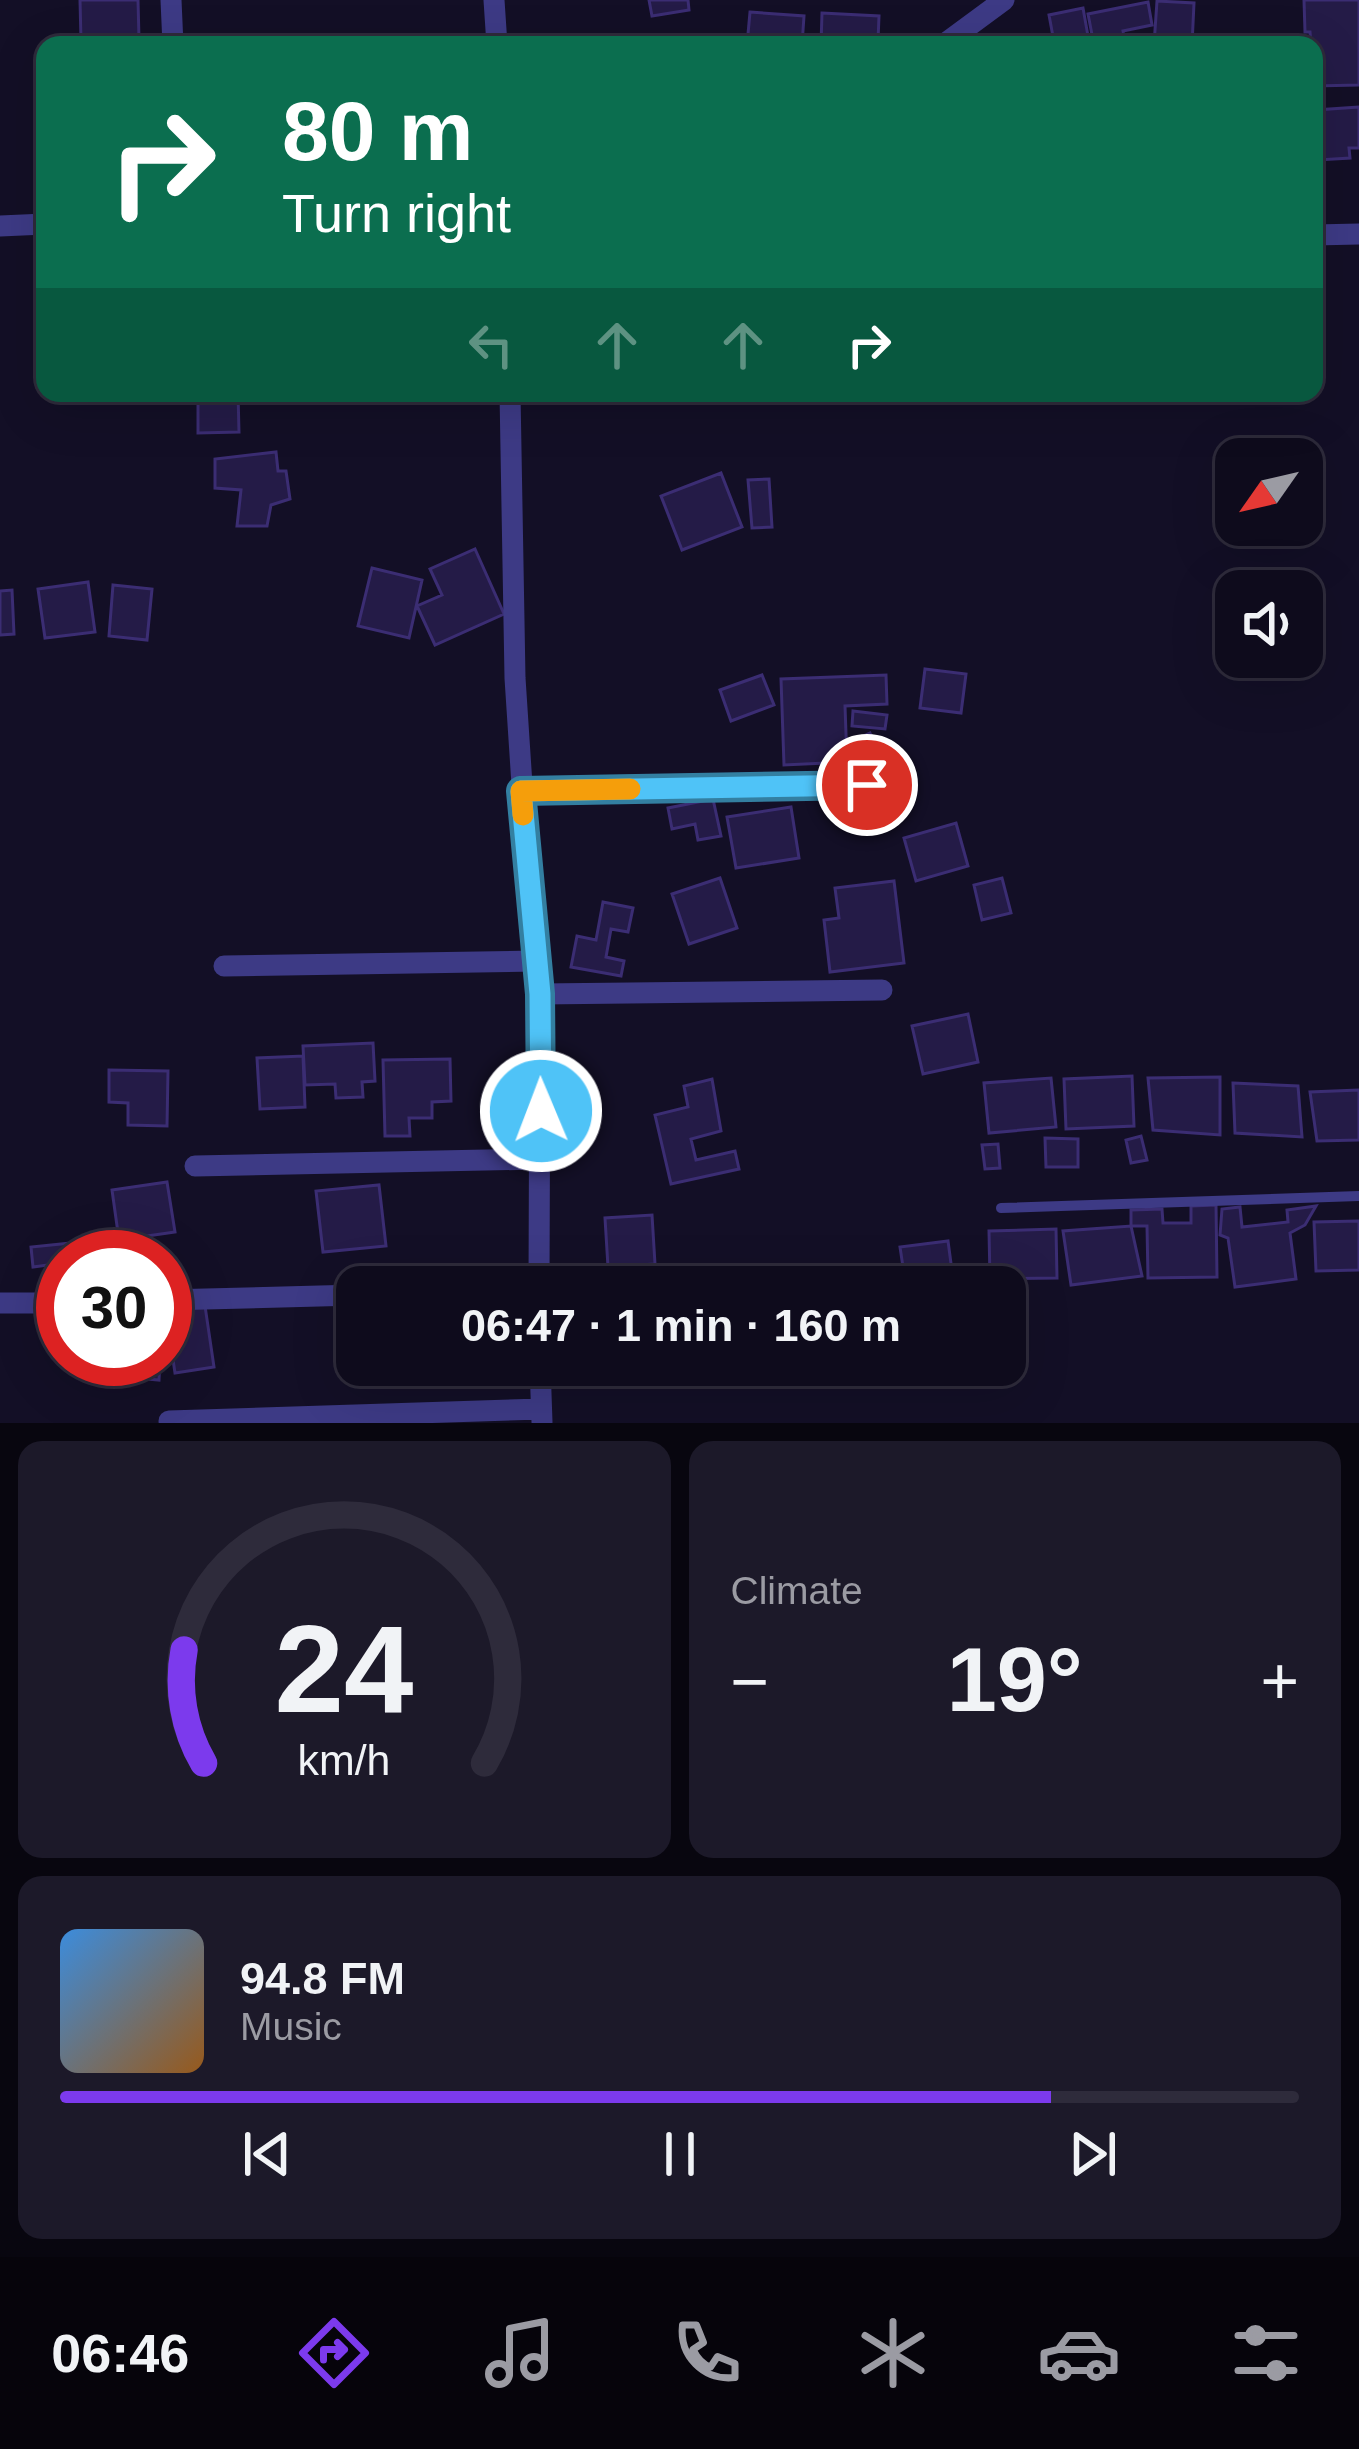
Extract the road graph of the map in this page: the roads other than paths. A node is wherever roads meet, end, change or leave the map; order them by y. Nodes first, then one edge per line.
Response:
1 (171, 0) edge
2 (494, 0) edge
3 (1004, 0) edge
4 (173, 36) edge
5 (496, 36) edge
6 (955, 36) edge
7 (36, 224) edge
8 (0, 226) edge
9 (1359, 234) edge
10 (1323, 235) edge
11 (510, 402) edge
12 (867, 785) dead end
13 (521, 791) junction
14 (536, 961) junction
15 (224, 966) dead end
16 (882, 990) dead end
17 (540, 994) junction
18 (541, 1159) junction
19 (195, 1166) dead end
20 (1359, 1196) edge
21 (1001, 1208) dead end
22 (539, 1266) edge
23 (336, 1296) edge
24 (192, 1299) edge
25 (0, 1303) edge
26 (36, 1303) edge
27 (541, 1386) edge
28 (542, 1416) edge
29 (169, 1421) edge

1 - 4 street
2 - 5 street
3 - 6 street
7 - 8 street
9 - 10 street
11 - 13 street
12 - 13 street
13 - 14 street
14 - 15 street
14 - 17 street
16 - 17 street
17 - 18 street
18 - 19 street
18 - 22 street
20 - 21 lane
23 - 24 street
25 - 26 street
27 - 28 street
28 - 29 street

